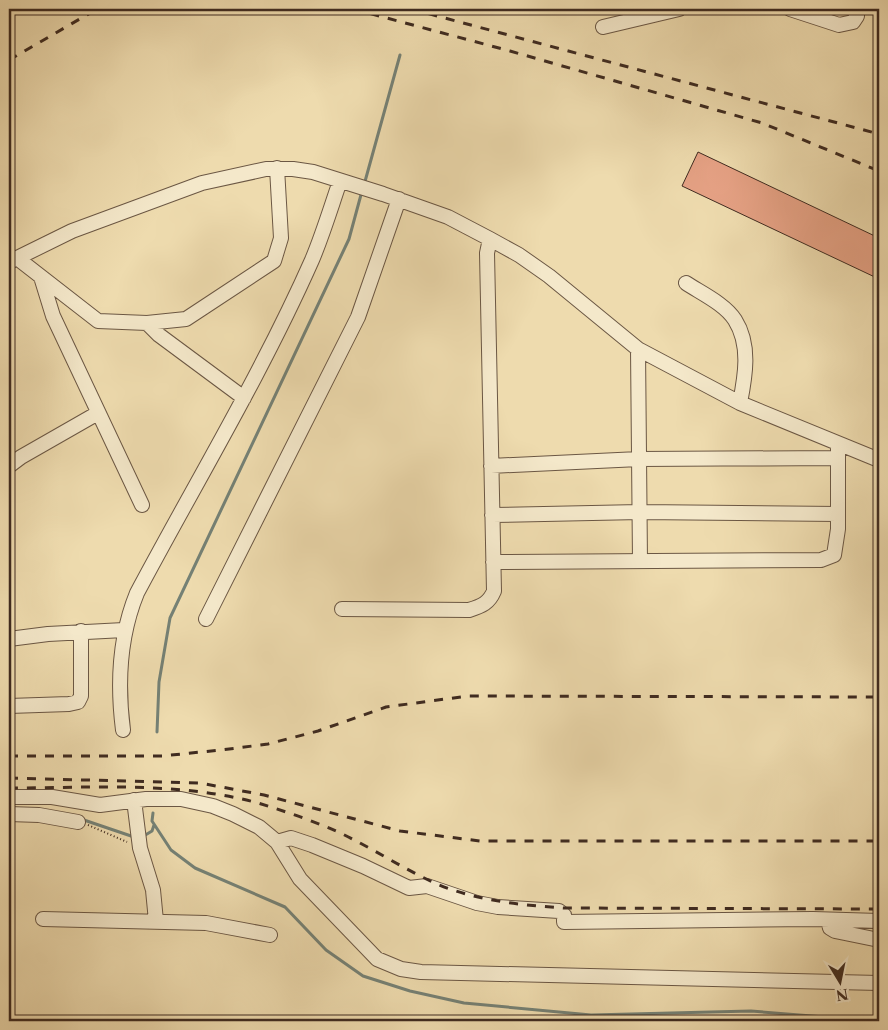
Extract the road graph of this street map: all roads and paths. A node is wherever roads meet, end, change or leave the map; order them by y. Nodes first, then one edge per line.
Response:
1 (679, 9) edge
2 (790, 9) edge
3 (858, 9) edge
4 (603, 27) dead end
5 (276, 168) junction
6 (345, 182) junction
7 (399, 199) junction
8 (490, 239) junction
9 (13, 260) edge
10 (41, 277) junction
11 (686, 283) dead end
12 (147, 323) junction
13 (638, 349) junction
14 (244, 398) junction
15 (740, 403) junction
16 (98, 413) junction
17 (838, 452) junction
18 (639, 459) junction
19 (879, 460) edge
20 (9, 466) edge
21 (491, 466) junction
22 (142, 505) dead end
23 (640, 512) junction
24 (838, 514) junction
25 (492, 515) junction
26 (640, 561) junction
27 (493, 562) junction
28 (342, 609) dead end
29 (206, 619) dead end
30 (124, 630) junction
31 (81, 631) junction
32 (9, 639) edge
33 (9, 706) edge
34 (123, 730) dead end
35 (9, 797) edge
36 (140, 799) junction
37 (9, 814) edge
38 (78, 822) joint
39 (139, 841) junction
40 (277, 842) junction
41 (43, 919) dead end
42 (828, 920) junction
43 (156, 921) junction
44 (879, 921) edge
45 (270, 935) dead end
46 (879, 940) edge
47 (879, 984) edge

1 - 4 street
2 - 3 street
5 - 6 street
5 - 9 street
5 - 12 street
6 - 7 street
6 - 14 street
7 - 8 street
7 - 29 street
8 - 13 street
8 - 21 street
9 - 10 street
10 - 12 street
10 - 16 street
11 - 15 street
12 - 14 street
13 - 15 street
13 - 18 street
14 - 30 street
15 - 17 street
16 - 20 street
16 - 22 street
17 - 18 street
17 - 19 street
17 - 24 street
18 - 21 street
18 - 23 street
21 - 25 street
23 - 24 street
23 - 25 street
23 - 26 street
24 - 26 street
25 - 27 street
26 - 27 street
27 - 28 street
30 - 31 street
30 - 34 street
31 - 32 street
31 - 33 street
35 - 36 street
36 - 39 street
36 - 40 street
37 - 38 street
38 - 39 path
39 - 43 street
40 - 42 street
40 - 47 street
41 - 43 street
42 - 44 street
42 - 46 street
43 - 45 street

